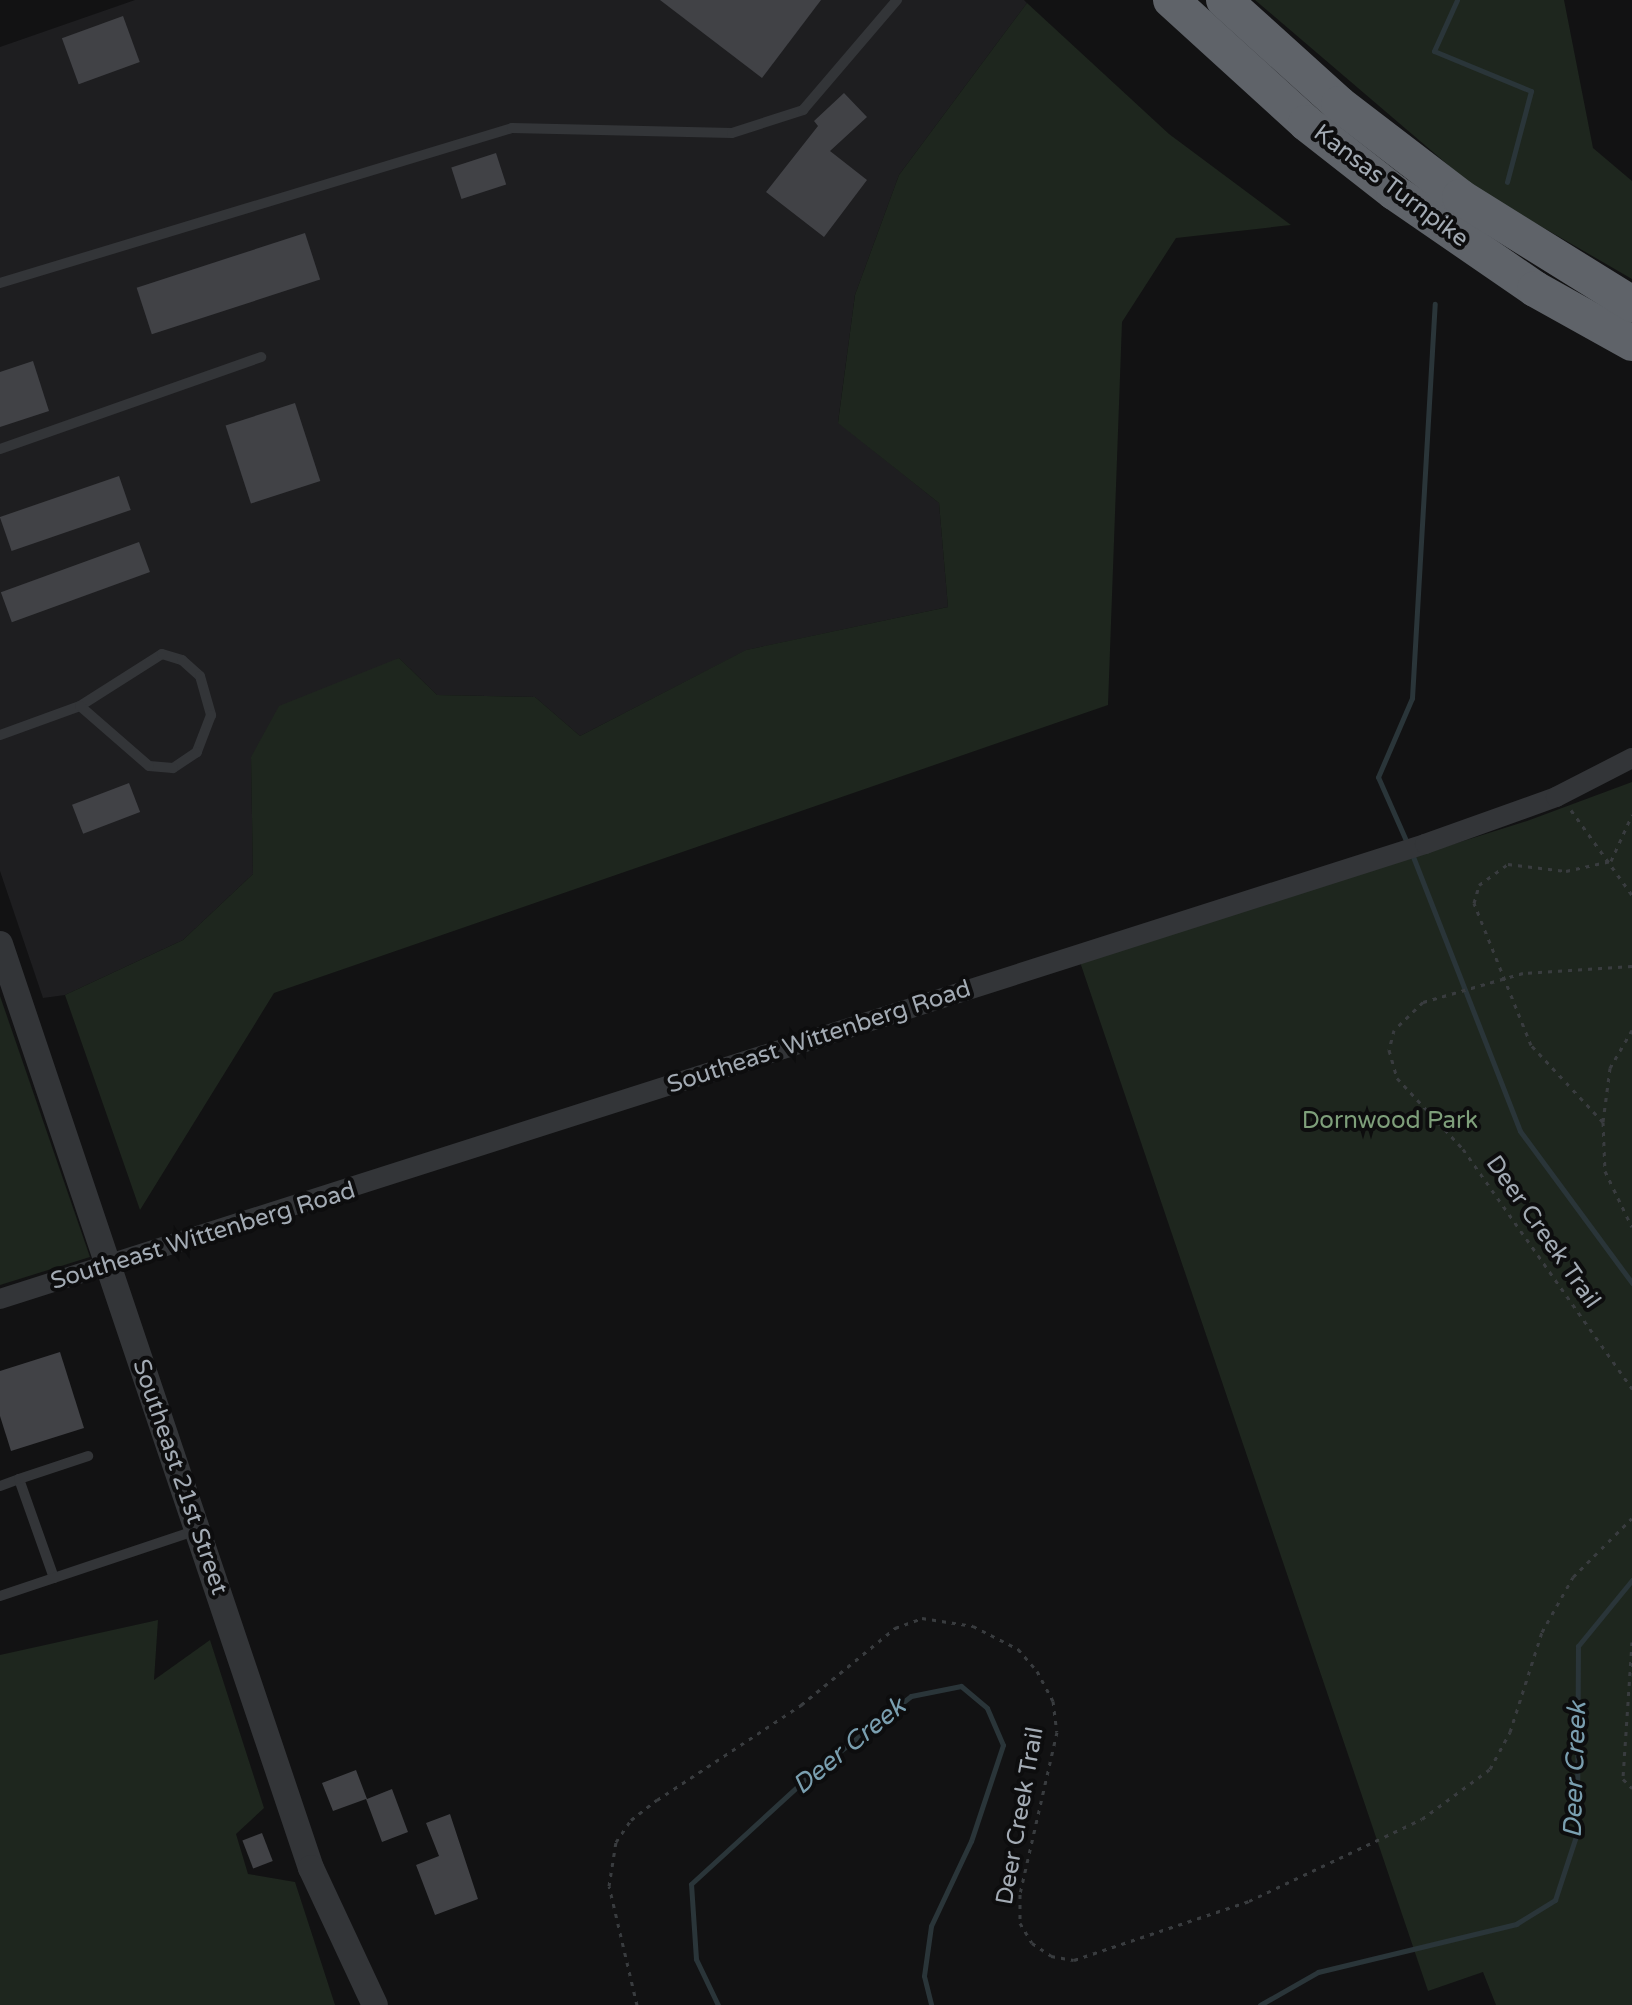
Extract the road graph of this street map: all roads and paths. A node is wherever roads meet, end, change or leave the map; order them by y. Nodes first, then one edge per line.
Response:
1 (897, 0) edge
2 (1171, 0) edge
3 (1224, 0) edge
4 (0, 283) edge
5 (1632, 304) edge
6 (1632, 343) edge
7 (261, 357) dead end
8 (0, 449) edge
9 (80, 706) junction
10 (0, 735) edge
11 (1632, 758) edge
12 (1556, 797) junction
13 (1632, 815) edge
14 (1611, 861) junction
15 (1632, 895) edge
16 (0, 944) edge
17 (1632, 966) edge
18 (1505, 978) junction
19 (1632, 1030) edge
20 (1603, 1122) junction
21 (1632, 1227) edge
22 (109, 1266) junction
23 (0, 1299) edge
24 (1632, 1389) edge
25 (88, 1456) dead end
26 (19, 1479) junction
27 (0, 1486) edge
28 (1632, 1518) edge
29 (199, 1530) junction
30 (54, 1578) junction
31 (0, 1596) edge
32 (1632, 1642) edge
33 (1632, 1788) edge
34 (375, 2005) edge
35 (637, 2005) edge

1 - 4 lane
2 - 6 highway, Kansas Turnpike
3 - 5 highway, Kansas Turnpike
7 - 8 lane
9 - 9 lane
9 - 10 lane
11 - 12 street, Southeast Wittenberg Road
12 - 14 path
12 - 22 street, Southeast Wittenberg Road
13 - 14 path
14 - 15 path
14 - 18 path
16 - 22 street, Southeast 21st Street
17 - 18 path, Deer Creek Trail
18 - 20 path
18 - 24 path, Deer Creek Trail
19 - 20 path
20 - 21 path
22 - 23 street, Southeast Wittenberg Road
22 - 29 street, Southeast 21st Street
25 - 26 lane
26 - 27 lane
26 - 30 lane
28 - 35 path, Deer Creek Trail
29 - 30 lane
29 - 34 street, Southeast 21st Street
30 - 31 lane
32 - 33 path

